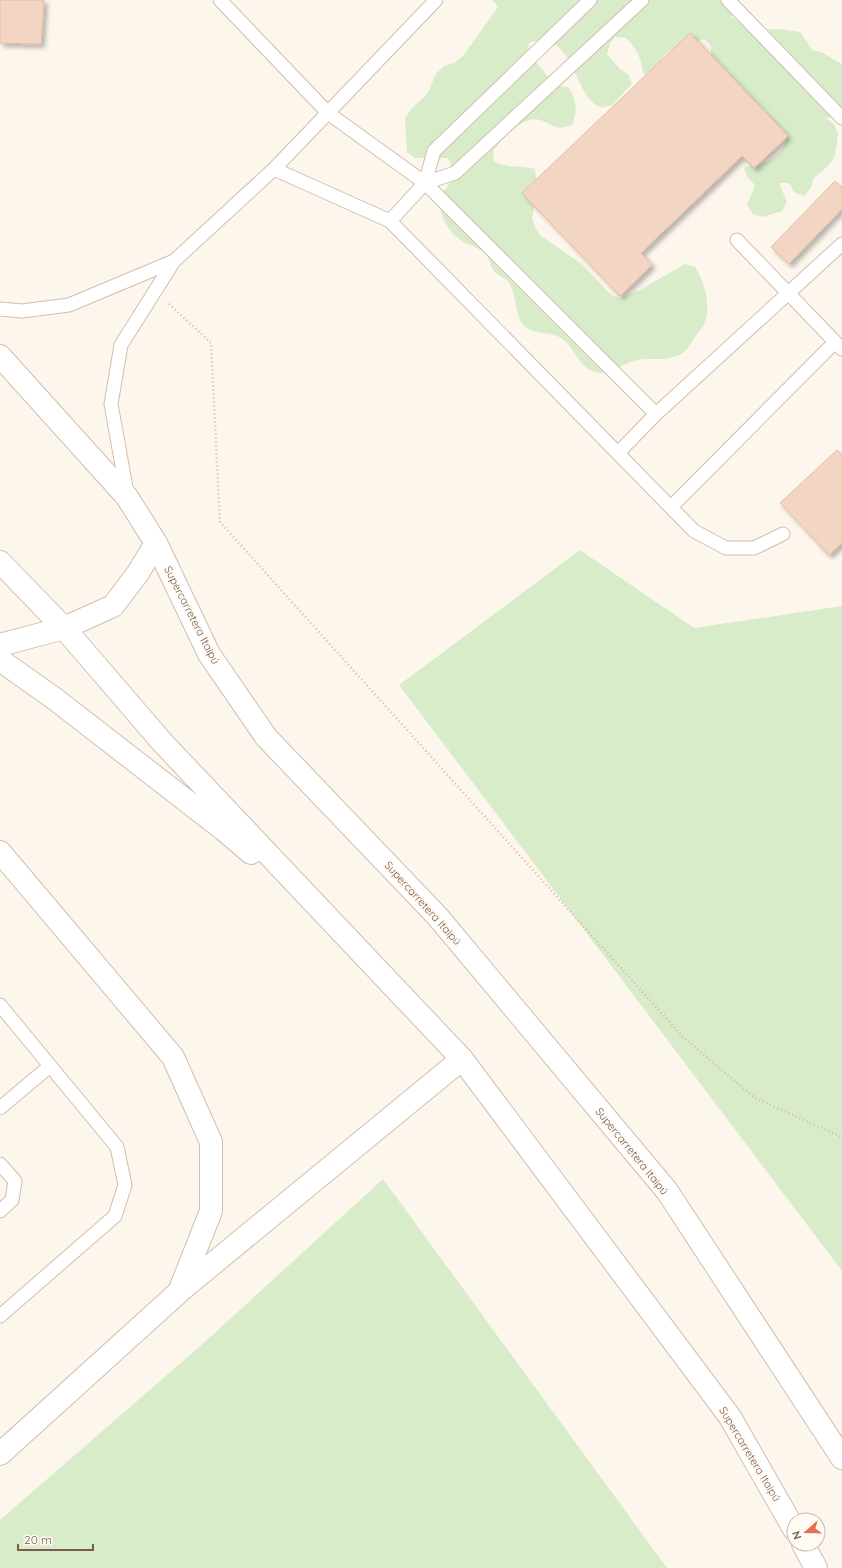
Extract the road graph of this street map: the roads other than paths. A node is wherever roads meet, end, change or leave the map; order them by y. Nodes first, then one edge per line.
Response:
1 (220, 0) edge
2 (436, 0) edge
3 (590, 0) edge
4 (642, 0) edge
5 (728, 0) edge
6 (328, 113) junction
7 (842, 118) edge
8 (274, 169) junction
9 (425, 183) junction
10 (390, 221) junction
11 (737, 240) dead end
12 (842, 244) edge
13 (174, 261) junction
14 (787, 294) junction
15 (0, 309) edge
16 (838, 346) edge
17 (0, 356) edge
18 (656, 414) junction
19 (618, 452) junction
20 (127, 497) junction
21 (671, 507) junction
22 (783, 534) dead end
23 (156, 542) junction
24 (0, 562) edge
25 (64, 628) junction
26 (0, 645) edge
27 (0, 660) edge
28 (0, 852) edge
29 (347, 936) junction
30 (0, 1005) edge
31 (462, 1059) junction
32 (50, 1066) junction
33 (0, 1108) edge
34 (0, 1164) edge
35 (0, 1211) edge
36 (179, 1292) junction
37 (0, 1316) edge
38 (0, 1454) edge
39 (842, 1458) edge
40 (786, 1515) edge
41 (807, 1552) edge
42 (816, 1568) edge

1 - 6 lane
2 - 6 lane
3 - 9 lane
4 - 9 lane
5 - 7 lane
6 - 8 lane
6 - 9 lane
8 - 10 lane
8 - 13 lane
9 - 10 lane
9 - 18 lane
10 - 19 lane
11 - 14 lane
12 - 14 lane
13 - 15 lane
13 - 20 lane
14 - 16 lane
14 - 18 lane
16 - 21 lane
17 - 20 street, Supercarretera Itaipú
18 - 19 lane
19 - 21 lane
20 - 23 street, Supercarretera Itaipú
21 - 22 lane
23 - 25 street
23 - 39 street, Supercarretera Itaipú
24 - 25 street, Supercarretera Itaipú
25 - 26 street
25 - 29 street, Supercarretera Itaipú
27 - 29 street
28 - 36 street
29 - 31 street, Supercarretera Itaipú
30 - 32 lane
31 - 36 street
31 - 40 street, Supercarretera Itaipú
32 - 33 lane
32 - 37 lane
34 - 35 lane
36 - 38 street
41 - 42 street

